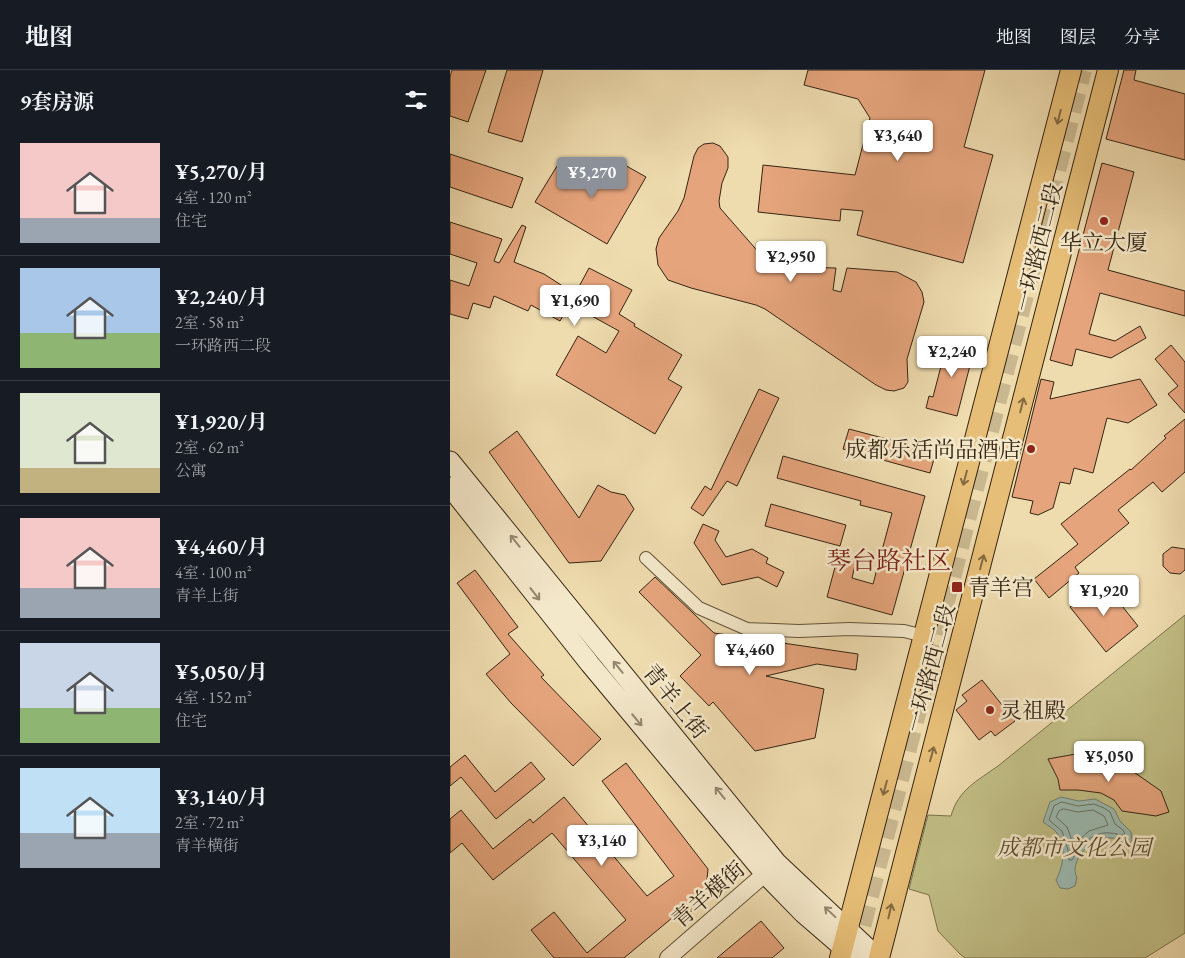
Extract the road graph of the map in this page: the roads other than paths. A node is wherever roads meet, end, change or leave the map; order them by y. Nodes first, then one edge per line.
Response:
1 (1071, 70) edge
2 (1108, 70) edge
3 (450, 461) edge
4 (450, 487) edge
5 (646, 558) dead end
6 (924, 636) junction
7 (771, 868) junction
8 (847, 948) edge
9 (668, 958) edge
10 (879, 958) edge

1 -> 6 main road, 一环路西二段
10 -> 2 main road, 一环路西二段
7 -> 3 main road, 青羊上街
4 -> 7 main road, 青羊上街
5 - 6 street
6 -> 8 main road, 一环路西二段
7 - 8 main road, 青羊上街
7 - 9 street, 青羊横街
8 - 10 main road, 青羊上街

